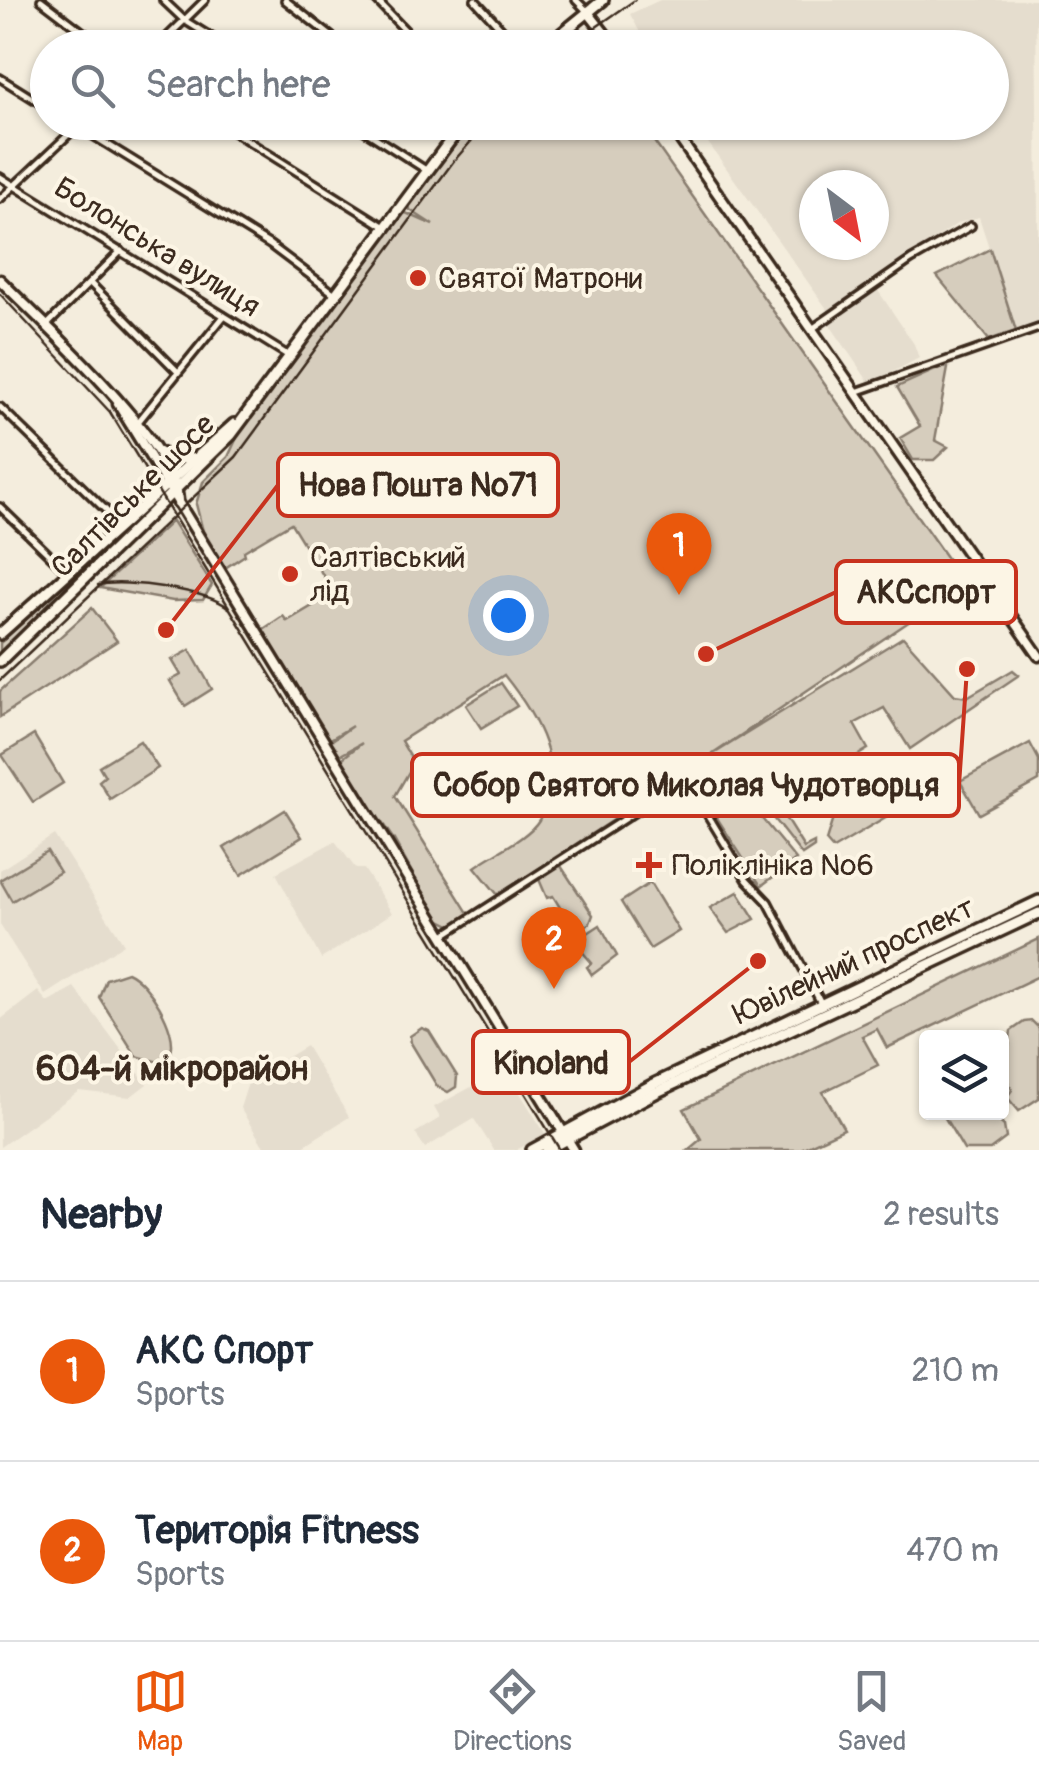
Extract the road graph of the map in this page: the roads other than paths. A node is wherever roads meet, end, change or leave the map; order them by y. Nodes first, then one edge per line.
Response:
1 (41, 0) edge
2 (163, 0) edge
3 (205, 0) edge
4 (285, 0) edge
5 (475, 0) edge
6 (576, 0) edge
7 (603, 0) edge
8 (378, 1) edge
9 (586, 11) junction
10 (184, 20) junction
11 (80, 30) edge
12 (174, 30) edge
13 (200, 30) edge
14 (323, 30) edge
15 (405, 30) edge
16 (502, 30) edge
17 (564, 30) edge
18 (601, 30) edge
19 (0, 78) edge
20 (30, 97) edge
21 (64, 140) edge
22 (104, 140) edge
23 (246, 140) edge
24 (380, 140) edge
25 (450, 140) edge
26 (681, 140) edge
27 (426, 170) junction
28 (0, 177) edge
29 (14, 185) junction
30 (0, 199) edge
31 (971, 226) dead end
32 (384, 227) junction
33 (121, 251) junction
34 (0, 280) edge
35 (90, 283) junction
36 (336, 294) junction
37 (224, 316) junction
38 (46, 326) junction
39 (1039, 328) edge
40 (812, 329) junction
41 (289, 356) junction
42 (178, 372) junction
43 (856, 392) junction
44 (118, 404) junction
45 (254, 404) junction
46 (1, 411) edge
47 (137, 423) junction
48 (158, 452) junction
49 (194, 458) junction
50 (174, 476) junction
51 (164, 484) junction
52 (176, 498) junction
53 (0, 507) edge
54 (119, 523) junction
55 (67, 572) junction
56 (0, 634) edge
57 (1039, 656) edge
58 (0, 661) edge
59 (1039, 901) edge
60 (1039, 913) edge
61 (444, 935) junction
62 (824, 1008) junction
63 (564, 1135) junction
64 (532, 1150) edge
65 (547, 1150) edge
66 (574, 1150) edge

1 - 11 street
2 - 10 street
3 - 10 street
4 - 14 street
5 - 16 street
6 - 9 street
7 - 9 main road
8 - 15 street
9 - 17 main road
9 - 18 main road
10 - 12 street
10 - 13 street
19 - 20 street
21 - 29 street
22 - 36 street
23 - 32 street
24 - 27 street
25 - 27 main road, Салтівське шосе
26 - 40 main road
27 - 32 main road, Салтівське шосе
28 - 29 street, Болонська вулиця
29 - 30 street
29 - 33 street, Болонська вулиця
31 - 40 street
32 - 36 main road, Салтівське шосе
33 - 35 street
33 - 37 street, Болонська вулиця
34 - 38 main road
35 - 38 street
35 - 42 street
36 - 41 main road, Салтівське шосе
37 - 41 street, Болонська вулиця
37 - 42 street
38 - 44 main road
39 - 43 street
40 - 43 main road
41 - 45 main road, Салтівське шосе
42 - 47 street
43 - 57 main road
44 - 47 main road
44 - 51 main road
45 - 49 main road, Салтівське шосе
45 - 52 main road, Салтівське шосе
46 - 54 street
47 - 48 main road
48 - 49 main road
48 - 50 main road
49 - 50 main road, Салтівське шосе
50 - 51 main road, Салтівське шосе
50 - 52 main road
51 - 52 main road
51 - 54 main road, Салтівське шосе
52 - 58 main road, Салтівське шосе
52 - 61 main road
53 - 55 street
54 - 55 main road, Салтівське шосе
55 - 56 main road, Салтівське шосе
59 - 62 main road, Ювілейний проспект
60 - 62 main road, Ювілейний проспект
61 - 62 street
61 - 63 main road
62 - 63 main road, Ювілейний проспект
63 - 64 main road, Ювілейний проспект
63 - 65 main road, Ювілейний проспект
63 - 66 main road

